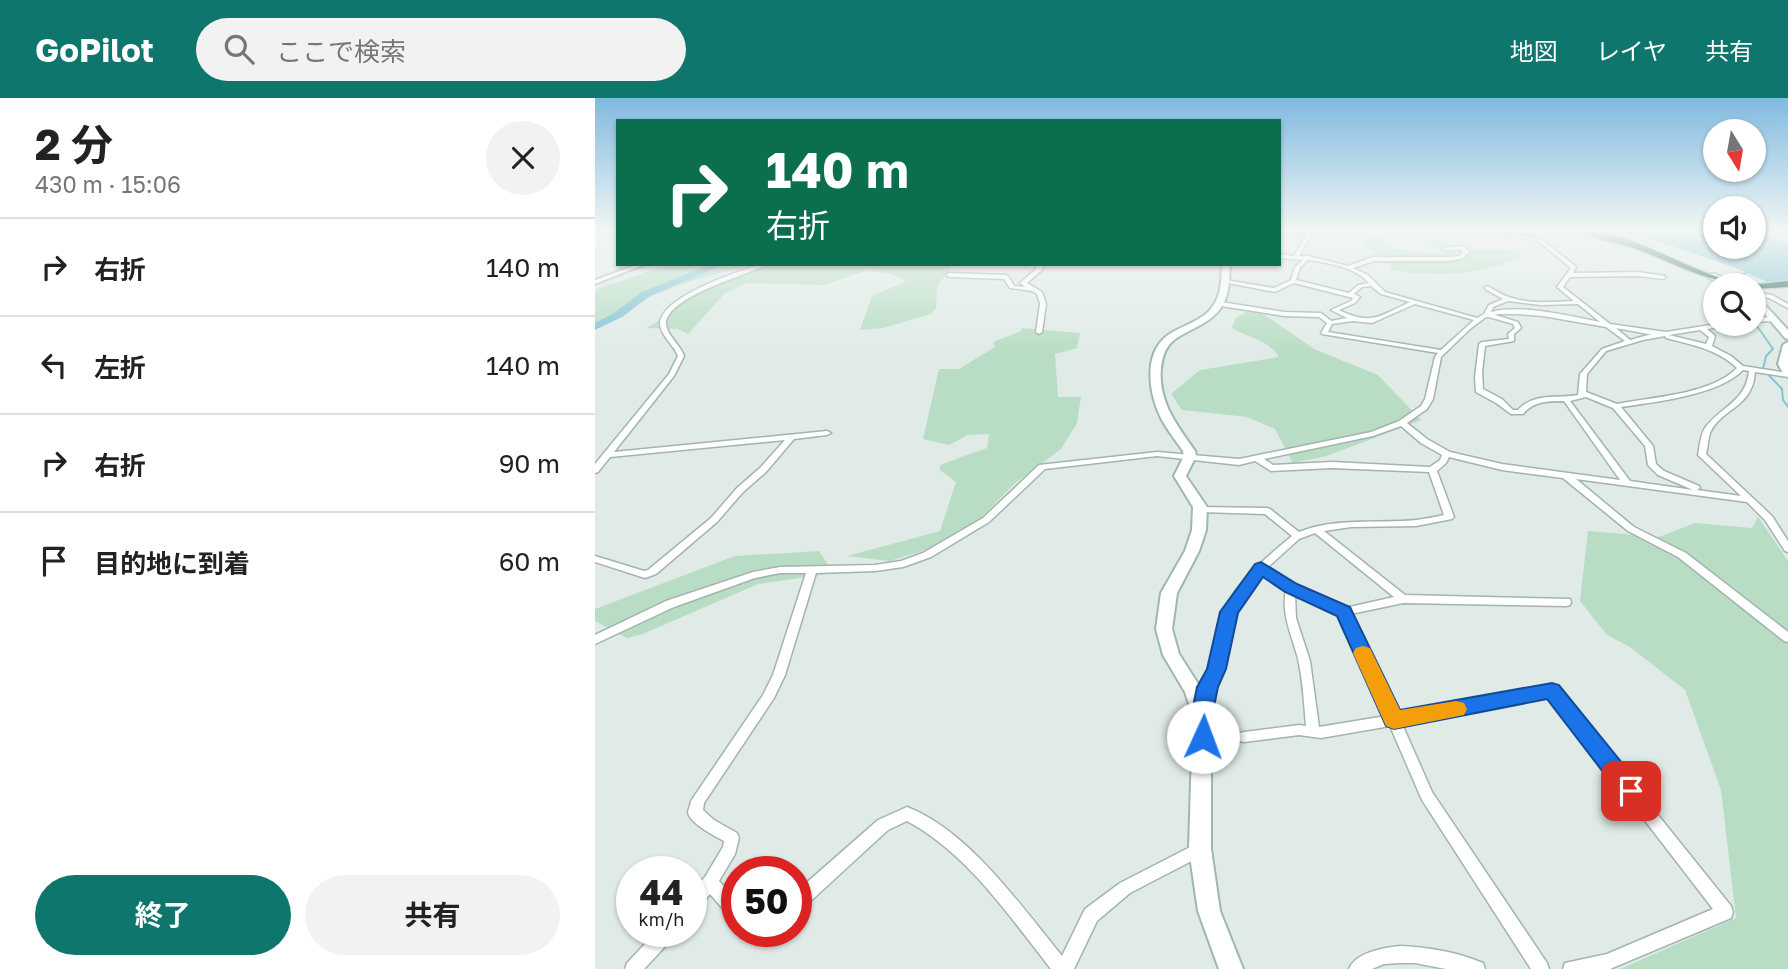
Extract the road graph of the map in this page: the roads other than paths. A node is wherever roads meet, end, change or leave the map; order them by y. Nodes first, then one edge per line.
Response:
1 (623, 272) edge
2 (747, 272) edge
3 (1037, 272) edge
4 (1226, 272) edge
5 (1297, 272) edge
6 (1356, 272) edge
7 (1571, 272) edge
8 (949, 275) dead end
9 (1569, 275) junction
10 (1663, 277) dead end
11 (1293, 281) junction
12 (595, 282) edge
13 (1226, 282) junction
14 (1371, 284) junction
15 (1788, 284) edge
16 (1766, 286) edge
17 (1487, 288) dead end
18 (1031, 289) junction
19 (1350, 295) junction
20 (1766, 295) edge
21 (1506, 300) junction
22 (1415, 302) junction
23 (1576, 303) junction
24 (1221, 304) dead end
25 (1788, 306) edge
26 (1766, 313) edge
27 (1487, 314) junction
28 (1353, 319) junction
29 (1766, 319) edge
30 (1770, 319) junction
31 (1479, 320) junction
32 (1329, 323) junction
33 (1610, 327) junction
34 (1701, 328) joint
35 (1039, 332) dead end
36 (1662, 335) junction
37 (1788, 336) edge
38 (1628, 341) junction
39 (1788, 345) edge
40 (1708, 347) junction
41 (1442, 352) junction
42 (1741, 368) junction
43 (1755, 371) junction
44 (1788, 374) edge
45 (1584, 394) junction
46 (1567, 402) junction
47 (1616, 406) junction
48 (1402, 423) junction
49 (827, 433) dead end
50 (792, 436) junction
51 (1447, 454) junction
52 (609, 455) junction
53 (1190, 456) junction
54 (1256, 458) junction
55 (1432, 470) junction
56 (595, 471) edge
57 (1565, 475) junction
58 (1626, 482) junction
59 (1709, 493) junction
60 (1749, 500) junction
61 (1200, 509) junction
62 (1316, 529) junction
63 (1298, 536) junction
64 (1788, 549) edge
65 (595, 559) edge
66 (1261, 568) junction
67 (813, 569) junction
68 (1291, 588) junction
69 (1403, 599) junction
70 (1566, 602) dead end
71 (1344, 612) junction
72 (1788, 638) edge
73 (595, 640) edge
74 (1202, 716) junction
75 (1394, 720) junction
76 (1313, 732) junction
77 (1244, 737) dead end
78 (1200, 849) junction
79 (710, 882) junction
80 (707, 885) edge
81 (812, 889) edge
82 (721, 894) edge
83 (653, 947) edge
84 (633, 969) edge
85 (1063, 969) edge
86 (1231, 969) edge
87 (1357, 969) edge
88 (1477, 969) edge
89 (1541, 969) edge
90 (1571, 969) edge

1 - 12 street
2 - 52 street
3 - 18 street
4 - 13 main road
5 - 11 street
6 - 14 street
7 - 9 street
8 - 18 street
9 - 10 street
9 - 23 street
11 - 13 street
11 - 19 street
13 - 53 main road
14 - 19 street
14 - 22 street
15 - 16 highway
17 - 21 street
18 - 35 street
19 - 28 street
20 - 25 street
21 - 23 street
21 - 27 street
22 - 28 street
22 - 31 street
23 - 33 street
24 - 32 street
26 - 30 main road
27 - 31 street
27 - 33 street
27 - 46 street
28 - 32 street
29 - 30 street
30 - 37 main road
31 - 41 street
32 - 41 street
33 - 36 street
33 - 38 street
34 - 36 street
34 - 40 street
36 - 38 street
36 - 40 street
38 - 45 street
39 - 44 main road
40 - 42 street
41 - 48 street
42 - 43 street
42 - 47 street
43 - 44 street
43 - 60 street
45 - 46 street
45 - 47 street
46 - 58 street
47 - 59 street
48 - 51 street
48 - 54 street
49 - 50 street
50 - 52 street
50 - 65 street
51 - 55 street
51 - 57 street
52 - 56 street
53 - 54 street
53 - 61 main road
53 - 67 street
54 - 55 street
55 - 62 street
57 - 58 street
57 - 72 street
58 - 59 street
59 - 60 street
60 - 64 street
61 - 63 street
61 - 74 main road
62 - 63 street
62 - 69 street
63 - 66 street
66 - 68 street
66 - 74 street
67 - 73 street
67 - 79 street
68 - 71 street
68 - 76 street
69 - 70 street
69 - 71 street
71 - 75 street
74 - 78 main road
75 - 76 street
75 - 89 street
75 - 90 street
76 - 77 street
78 - 85 street
78 - 86 main road
79 - 80 street
79 - 82 street
81 - 85 street
83 - 84 street
87 - 88 street

